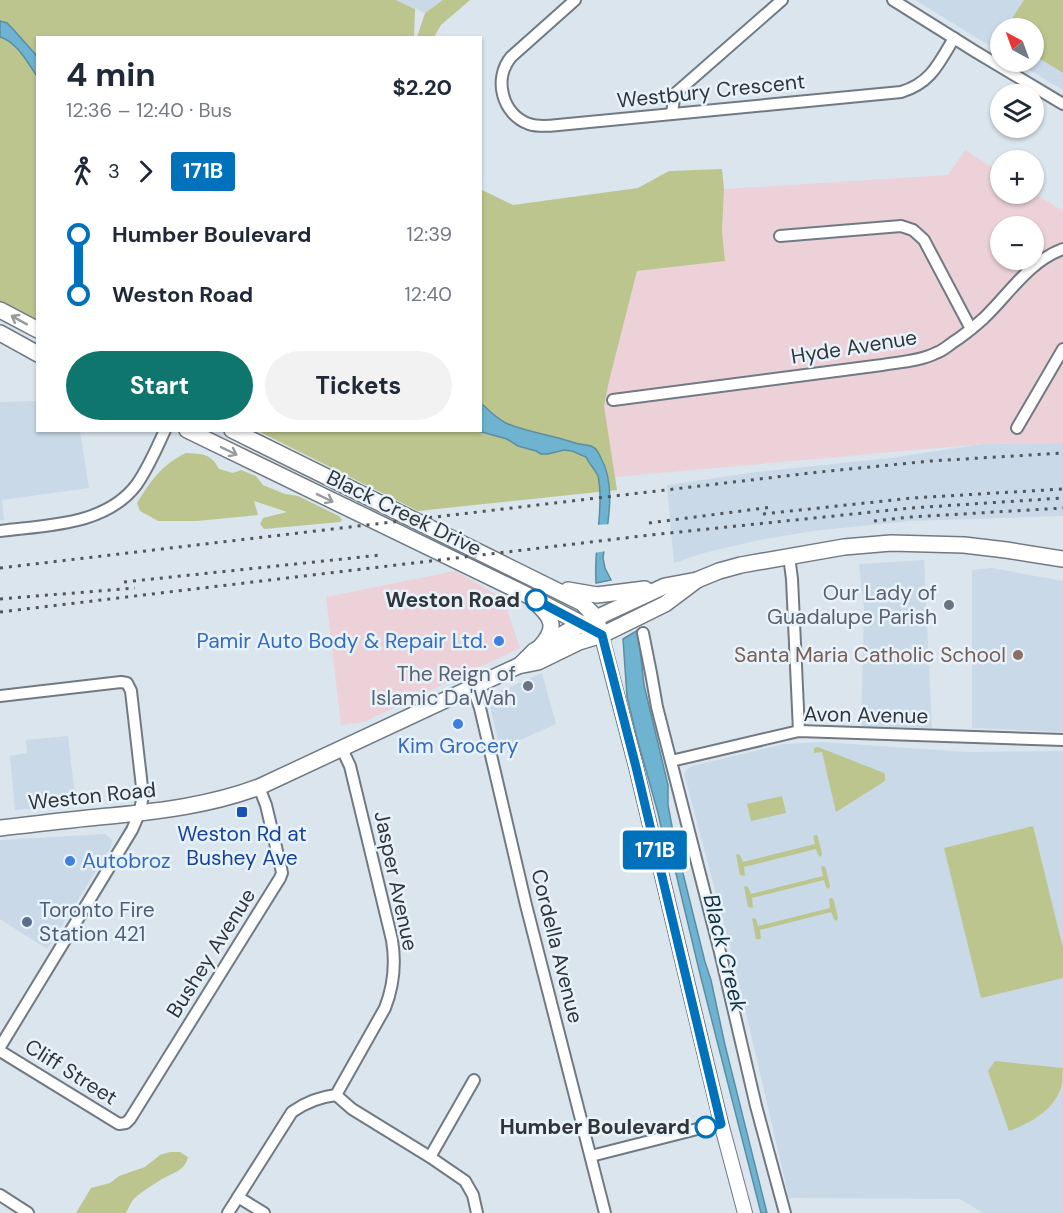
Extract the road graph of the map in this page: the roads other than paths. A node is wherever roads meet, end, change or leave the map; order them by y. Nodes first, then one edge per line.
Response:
1 (575, 0) edge
2 (782, 0) edge
3 (893, 0) edge
4 (954, 38) junction
5 (1063, 104) edge
6 (672, 114) junction
7 (780, 236) dead end
8 (1063, 249) edge
9 (0, 310) edge
10 (36, 329) edge
11 (970, 329) junction
12 (0, 333) edge
13 (1063, 349) edge
14 (36, 353) edge
15 (614, 400) dead end
16 (1017, 428) dead end
17 (164, 432) edge
18 (191, 432) edge
19 (236, 432) edge
20 (0, 531) edge
21 (789, 556) junction
22 (1063, 559) edge
23 (697, 580) junction
24 (537, 581) junction
25 (665, 586) junction
26 (527, 595) junction
27 (593, 627) junction
28 (643, 633) dead end
29 (534, 651) junction
30 (518, 666) junction
31 (473, 688) junction
32 (0, 696) edge
33 (799, 731) junction
34 (1063, 740) edge
35 (342, 749) junction
36 (671, 761) junction
37 (259, 787) junction
38 (139, 814) junction
39 (0, 828) edge
40 (0, 1049) edge
41 (474, 1080) dead end
42 (336, 1095) junction
43 (122, 1124) joint
44 (721, 1124) junction
45 (591, 1156) junction
46 (430, 1157) junction
47 (0, 1195) edge
48 (238, 1197) junction
49 (28, 1213) edge
50 (228, 1213) edge
51 (264, 1213) edge
52 (477, 1213) edge
53 (605, 1213) edge
54 (745, 1213) edge
55 (785, 1213) edge

1 - 6 street, Westbury Crescent
2 - 6 street
3 - 4 street
4 - 5 street
4 - 6 street, Westbury Crescent
7 - 11 street
8 - 11 street, Hyde Avenue
10 -> 9 main road
11 - 15 street, Hyde Avenue
12 - 14 main road
13 - 16 street
17 - 20 street
18 -> 26 main road, Black Creek Drive
19 - 24 main road, Black Creek Drive
21 - 22 main road, Weston Road
21 - 23 main road, Weston Road
21 - 33 street
23 - 25 main road, Weston Road
23 - 27 main road, Weston Road
24 - 25 main road
24 - 27 main road, Black Creek Drive
25 - 27 main road, Weston Road
26 - 27 main road, Black Creek Drive
26 - 29 main road
27 - 29 main road, Weston Road
27 - 30 main road, Weston Road
27 - 44 street
28 - 36 street
29 - 30 main road, Weston Road
30 - 31 main road, Weston Road
31 - 35 main road, Weston Road
31 - 45 street, Cordella Avenue
32 - 38 street
33 - 34 street, Avon Avenue
33 - 36 street, Avon Avenue
35 - 37 main road, Weston Road
35 - 42 street, Jasper Avenue
36 - 55 street
37 - 38 main road, Weston Road
37 - 43 street, Bushey Avenue
38 - 39 main road, Weston Road
38 - 40 street
40 - 43 street, Cliff Street
41 - 46 street
42 - 46 street
42 - 48 street
44 - 45 street
44 - 54 street
45 - 53 street, Cordella Avenue
46 - 52 street
47 - 49 street
48 - 50 street
48 - 51 street

